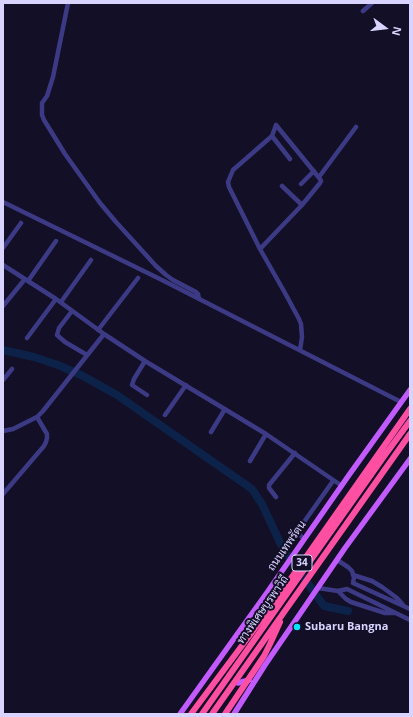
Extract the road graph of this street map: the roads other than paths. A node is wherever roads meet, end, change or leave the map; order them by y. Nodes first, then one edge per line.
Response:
1 (68, 3) edge
2 (372, 3) edge
3 (363, 11) dead end
4 (356, 127) dead end
5 (272, 136) junction
6 (290, 159) dead end
7 (314, 171) junction
8 (319, 177) junction
9 (301, 184) dead end
10 (282, 186) dead end
11 (3, 202) edge
12 (302, 205) junction
13 (21, 223) dead end
14 (56, 241) dead end
15 (3, 248) edge
16 (260, 249) junction
17 (91, 260) dead end
18 (3, 265) edge
19 (138, 278) dead end
20 (26, 280) junction
21 (56, 299) junction
22 (199, 299) junction
23 (61, 302) junction
24 (3, 306) edge
25 (72, 311) junction
26 (98, 330) junction
27 (104, 334) junction
28 (27, 338) dead end
29 (300, 350) junction
30 (87, 355) junction
31 (145, 361) junction
32 (12, 368) dead end
33 (3, 380) edge
34 (186, 385) junction
35 (410, 390) edge
36 (147, 395) dead end
37 (401, 402) junction
38 (225, 409) junction
39 (410, 409) edge
40 (166, 415) dead end
41 (37, 417) junction
42 (410, 421) edge
43 (3, 431) edge
44 (211, 432) dead end
45 (266, 434) junction
46 (410, 434) edge
47 (410, 440) edge
48 (295, 453) junction
49 (410, 459) edge
50 (250, 461) dead end
51 (333, 481) junction
52 (3, 483) edge
53 (342, 486) junction
54 (8, 488) junction
55 (3, 494) edge
56 (276, 497) dead end
57 (304, 539) junction
58 (337, 560) junction
59 (353, 575) junction
60 (353, 583) junction
61 (318, 588) junction
62 (347, 589) junction
63 (338, 591) junction
64 (279, 605) junction
65 (403, 606) junction
66 (410, 609) edge
67 (286, 610) junction
68 (396, 612) junction
69 (410, 620) edge
70 (258, 677) junction
71 (238, 683) junction
72 (180, 714) edge
73 (190, 714) edge
74 (202, 714) edge
75 (212, 714) edge
76 (216, 714) edge
77 (225, 714) edge
78 (234, 714) edge

1 - 22 street
2 - 3 street
4 - 8 street
5 - 6 street
5 - 7 street
5 - 16 street
7 - 8 street
7 - 9 street
8 - 12 street
10 - 12 street
11 - 22 street
12 - 16 street
13 - 15 street
14 - 20 street
16 - 29 street
17 - 23 street
18 - 20 street
19 - 26 street
20 - 21 street
20 - 24 street
21 - 23 street
21 - 28 street
22 - 29 street
23 - 25 street
25 - 26 street
25 - 30 street
26 - 27 street
27 - 30 street
27 - 31 street
29 - 37 street
30 - 41 street
31 - 34 street
31 - 36 street
32 - 33 street
34 - 38 street
34 - 40 street
35 - 37 main road, ถนนเทพรัตน / 34
37 - 53 main road, ถนนเทพรัตน / 34
38 - 44 street
38 - 45 street
39 - 73 highway, ถนนเทพรัตน / 34
41 - 43 street
41 - 54 street
42 - 64 highway, ทางพิเศษบูรพาวิถี
45 - 48 street
45 - 50 street
46 - 67 highway, ทางพิเศษบูรพาวิถี
47 - 71 highway, 34
48 - 51 street
48 - 56 street
49 - 58 main road, 34
51 - 53 street
51 - 57 street
52 - 54 street
53 - 57 main road, ถนนเทพรัตน / 34
54 - 55 street
57 - 72 main road, ถนนเทพรัตน / 34
58 - 59 street
58 - 61 main road, 34
59 - 60 street
59 - 65 street
60 - 62 street
60 - 65 street
61 - 63 street
61 - 70 main road, 34
62 - 63 street
62 - 68 street
63 - 68 street
64 - 73 highway
64 - 74 highway, ทางพิเศษบูรพาวิถี
65 - 66 street
67 - 75 highway, ทางพิเศษบูรพาวิถี
67 - 77 highway
68 - 69 street
70 - 71 main road
70 - 78 main road, 34
71 - 76 highway, 34

